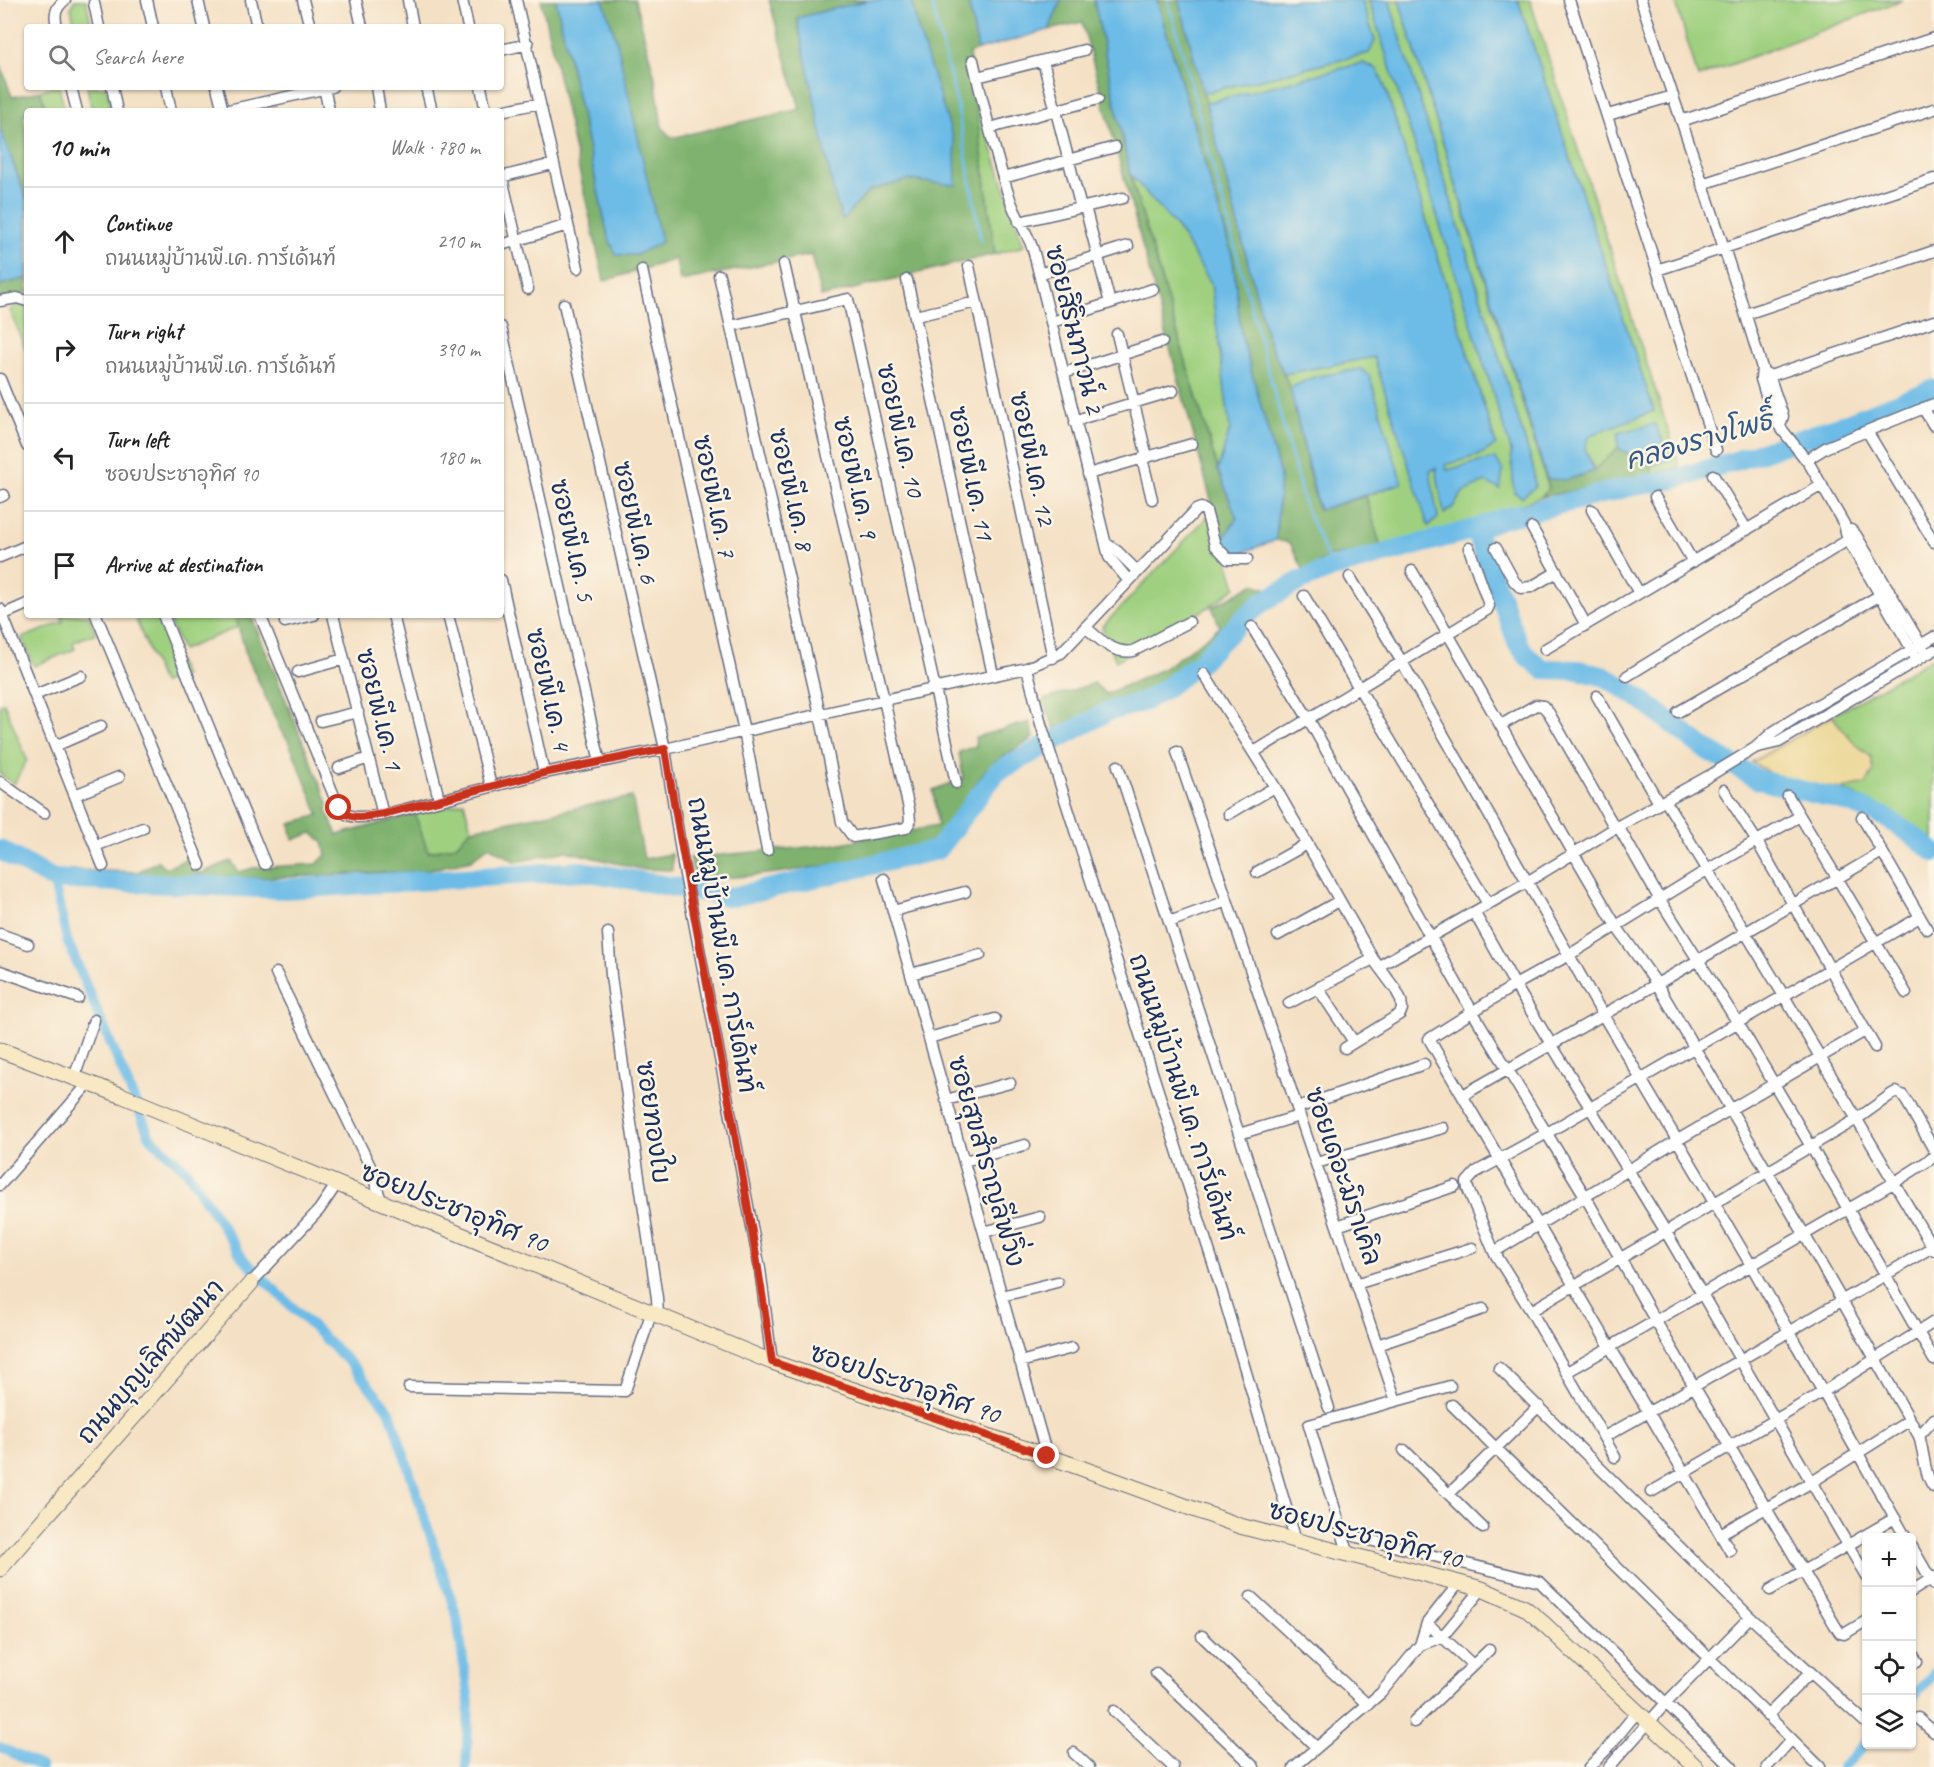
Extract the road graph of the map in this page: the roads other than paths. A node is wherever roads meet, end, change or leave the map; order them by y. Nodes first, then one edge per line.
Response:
1 (65, 0) edge
2 (147, 0) edge
3 (198, 0) edge
4 (251, 0) edge
5 (303, 0) edge
6 (356, 0) edge
7 (408, 0) edge
8 (462, 0) edge
9 (516, 0) edge
10 (1569, 0) edge
11 (1641, 0) edge
12 (94, 3) dead end
13 (56, 24) edge
14 (98, 24) edge
15 (152, 24) edge
16 (203, 24) edge
17 (256, 24) edge
18 (309, 24) edge
19 (361, 24) edge
20 (412, 24) edge
21 (467, 24) edge
22 (1934, 38) edge
23 (528, 44) junction
24 (504, 49) edge
25 (1084, 50) dead end
26 (973, 60) dead end
27 (1043, 61) junction
28 (977, 77) junction
29 (72, 90) edge
30 (113, 90) edge
31 (167, 90) edge
32 (219, 90) edge
33 (270, 90) edge
34 (317, 90) edge
35 (327, 90) edge
36 (376, 90) edge
37 (427, 90) edge
38 (482, 90) edge
39 (1673, 96) junction
40 (272, 99) junction
41 (1098, 99) dead end
42 (540, 103) junction
43 (76, 108) edge
44 (116, 108) edge
45 (170, 108) edge
46 (222, 108) edge
47 (235, 108) edge
48 (328, 108) edge
49 (380, 108) edge
50 (431, 108) edge
51 (485, 108) edge
52 (1934, 109) edge
53 (504, 110) edge
54 (1055, 110) junction
55 (1608, 115) junction
56 (1681, 121) junction
57 (990, 128) junction
58 (1114, 147) dead end
59 (1068, 159) junction
60 (554, 164) junction
61 (504, 175) edge
62 (1003, 178) junction
63 (1934, 179) edge
64 (1702, 184) junction
65 (504, 188) edge
66 (1123, 198) dead end
67 (1083, 208) junction
68 (1019, 222) junction
69 (568, 225) junction
70 (517, 241) junction
71 (504, 244) edge
72 (1128, 246) dead end
73 (1723, 248) junction
74 (1934, 251) edge
75 (1096, 256) junction
76 (784, 264) dead end
77 (969, 266) dead end
78 (578, 268) dead end
79 (642, 270) dead end
80 (1657, 270) junction
81 (1039, 274) junction
82 (719, 275) dead end
83 (907, 280) dead end
84 (528, 289) dead end
85 (1154, 289) dead end
86 (0, 300) edge
87 (24, 300) edge
88 (977, 302) junction
89 (1110, 303) junction
90 (564, 304) dead end
91 (796, 312) junction
92 (1746, 314) junction
93 (915, 316) junction
94 (1934, 321) edge
95 (1052, 322) junction
96 (731, 326) junction
97 (1117, 334) dead end
98 (504, 340) edge
99 (1162, 342) dead end
100 (1122, 355) junction
101 (1064, 373) junction
102 (1764, 375) junction
103 (0, 379) edge
104 (1173, 391) dead end
105 (1134, 402) junction
106 (1929, 406) edge
107 (1075, 423) junction
108 (1934, 426) edge
109 (1867, 431) junction
110 (24, 439) edge
111 (1192, 444) dead end
112 (1716, 450) dead end
113 (1804, 457) junction
114 (1144, 458) junction
115 (1088, 474) junction
116 (1713, 475) dead end
117 (1822, 485) junction
118 (1655, 497) dead end
119 (1152, 499) dead end
120 (1592, 510) dead end
121 (1532, 528) dead end
122 (1747, 530) junction
123 (1852, 538) junction
124 (1934, 542) edge
125 (1107, 544) junction
126 (24, 547) edge
127 (1469, 548) dead end
128 (1496, 548) dead end
129 (0, 557) edge
130 (1247, 559) dead end
131 (1693, 562) junction
132 (1412, 571) dead end
133 (1138, 572) junction
134 (1557, 572) junction
135 (1350, 577) dead end
136 (1130, 581) junction
137 (504, 593) edge
138 (1640, 593) junction
139 (1885, 593) junction
140 (1305, 596) dead end
141 (24, 605) edge
142 (1, 612) edge
143 (97, 618) edge
144 (164, 618) edge
145 (261, 618) edge
146 (302, 618) edge
147 (334, 618) edge
148 (394, 618) edge
149 (449, 618) edge
150 (285, 622) dead end
151 (1189, 622) dead end
152 (1586, 625) junction
153 (1085, 627) junction
154 (1252, 627) dead end
155 (1449, 633) junction
156 (1934, 638) edge
157 (1545, 649) dead end
158 (1922, 652) edge
159 (1053, 658) junction
160 (344, 659) junction
161 (1402, 662) junction
162 (1027, 668) junction
163 (298, 672) dead end
164 (1204, 674) dead end
165 (993, 675) junction
166 (81, 676) dead end
167 (1627, 676) dead end
168 (1859, 680) junction
169 (936, 688) junction
170 (1360, 688) junction
171 (1865, 690) junction
172 (34, 695) junction
173 (1597, 696) dead end
174 (884, 700) junction
175 (357, 712) junction
176 (1678, 712) dead end
177 (820, 714) junction
178 (1308, 718) junction
179 (1795, 718) junction
180 (321, 721) dead end
181 (1501, 724) junction
182 (101, 726) dead end
183 (1802, 728) junction
184 (744, 731) junction
185 (55, 746) junction
186 (1755, 748) junction
187 (665, 749) junction
188 (1176, 752) dead end
189 (1254, 752) junction
190 (369, 758) junction
191 (600, 762) junction
192 (1118, 766) dead end
193 (339, 768) dead end
194 (544, 773) junction
195 (119, 777) dead end
196 (0, 782) edge
197 (956, 783) dead end
198 (491, 786) junction
199 (1275, 787) junction
200 (1724, 790) dead end
201 (75, 795) junction
202 (1788, 796) dead end
203 (439, 799) junction
204 (1662, 802) junction
205 (44, 813) dead end
206 (383, 814) junction
207 (1229, 814) dead end
208 (1800, 816) junction
209 (1862, 818) dead end
210 (1616, 827) junction
211 (143, 828) dead end
212 (1756, 840) junction
213 (1307, 844) junction
214 (95, 846) junction
215 (767, 850) dead end
216 (1882, 852) junction
217 (1574, 854) junction
218 (265, 864) dead end
219 (200, 865) dead end
220 (104, 866) dead end
221 (1707, 870) junction
222 (1257, 872) dead end
223 (1837, 878) junction
224 (884, 879) dead end
225 (1527, 882) junction
226 (965, 892) dead end
227 (1660, 900) junction
228 (1227, 901) junction
229 (1339, 901) junction
230 (1488, 904) junction
231 (1793, 904) junction
232 (893, 911) junction
233 (1474, 912) junction
234 (1920, 917) junction
235 (1169, 922) junction
236 (1616, 926) junction
237 (1927, 929) dead end
238 (1744, 932) junction
239 (608, 933) dead end
240 (0, 934) edge
241 (1278, 935) dead end
242 (1431, 938) junction
243 (1875, 942) junction
244 (28, 944) dead end
245 (980, 955) dead end
246 (1569, 955) junction
247 (1697, 961) junction
248 (1376, 962) junction
249 (1830, 969) junction
250 (0, 971) edge
251 (276, 973) dead end
252 (911, 974) junction
253 (1515, 984) junction
254 (1657, 984) junction
255 (1318, 988) junction
256 (1906, 993) dead end
257 (1784, 996) junction
258 (78, 998) dead end
259 (1289, 1003) dead end
260 (1472, 1011) junction
261 (1603, 1015) junction
262 (995, 1019) dead end
263 (94, 1020) dead end
264 (1738, 1023) junction
265 (1866, 1031) junction
266 (929, 1038) junction
267 (1551, 1045) junction
268 (1875, 1047) dead end
269 (1695, 1048) junction
270 (0, 1050) edge
271 (1821, 1059) junction
272 (1424, 1064) dead end
273 (1509, 1070) junction
274 (1641, 1078) junction
275 (81, 1080) junction
276 (1010, 1083) dead end
277 (1775, 1086) junction
278 (1462, 1095) junction
279 (946, 1100) junction
280 (1591, 1107) junction
281 (1731, 1110) junction
282 (1298, 1112) junction
283 (1857, 1119) junction
284 (1443, 1128) dead end
285 (1547, 1133) junction
286 (1239, 1134) junction
287 (1676, 1141) junction
288 (1025, 1145) dead end
289 (1811, 1147) junction
290 (1934, 1150) edge
291 (1934, 1156) edge
292 (1500, 1160) junction
293 (964, 1161) junction
294 (1316, 1164) junction
295 (1630, 1170) junction
296 (1768, 1172) junction
297 (1894, 1182) junction
298 (0, 1185) edge
299 (336, 1185) junction
300 (1455, 1186) dead end
301 (1585, 1196) junction
302 (1714, 1203) junction
303 (382, 1204) junction
304 (1848, 1209) junction
305 (1041, 1217) dead end
306 (1539, 1225) junction
307 (1337, 1226) junction
308 (984, 1232) junction
309 (1666, 1232) junction
310 (1804, 1234) junction
311 (1472, 1248) dead end
312 (1933, 1248) edge
313 (1494, 1252) junction
314 (1621, 1258) junction
315 (1751, 1265) junction
316 (1885, 1274) junction
317 (1057, 1282) dead end
318 (251, 1283) joint
319 (1356, 1284) junction
320 (1575, 1285) junction
321 (1702, 1293) junction
322 (1002, 1296) junction
323 (1842, 1300) junction
324 (1483, 1309) dead end
325 (1531, 1311) junction
326 (655, 1315) junction
327 (1655, 1320) junction
328 (1934, 1322) edge
329 (1917, 1332) junction
330 (1788, 1333) junction
331 (1377, 1344) junction
332 (1610, 1347) junction
333 (1072, 1348) dead end
334 (1740, 1359) junction
335 (1874, 1359) junction
336 (1934, 1360) edge
337 (772, 1362) junction
338 (1020, 1362) junction
339 (1499, 1368) dead end
340 (1567, 1372) junction
341 (1450, 1386) dead end
342 (1695, 1386) junction
343 (409, 1387) dead end
344 (1823, 1392) junction
345 (1396, 1401) junction
346 (1452, 1405) dead end
347 (1539, 1406) junction
348 (1329, 1408) dead end
349 (1649, 1412) junction
350 (1934, 1419) edge
351 (1776, 1420) junction
352 (1910, 1420) junction
353 (1919, 1436) junction
354 (1604, 1437) junction
355 (1730, 1446) junction
356 (1496, 1449) junction
357 (1404, 1450) dead end
358 (1858, 1453) junction
359 (1047, 1456) junction
360 (1615, 1457) dead end
361 (1685, 1473) junction
362 (1812, 1482) junction
363 (1934, 1487) edge
364 (1650, 1492) dead end
365 (1449, 1494) junction
366 (1766, 1508) junction
367 (1895, 1518) junction
368 (1483, 1528) dead end
369 (1903, 1533) edge
370 (1720, 1534) junction
371 (1357, 1537) dead end
372 (1296, 1541) junction
373 (1849, 1545) junction
374 (1730, 1551) dead end
375 (1916, 1554) edge
376 (1349, 1555) junction
377 (0, 1569) edge
378 (1862, 1569) edge
379 (1802, 1571) junction
380 (1933, 1580) edge
381 (1459, 1583) junction
382 (1916, 1588) edge
383 (1482, 1589) junction
384 (1770, 1590) dead end
385 (1251, 1597) dead end
386 (1750, 1617) junction
387 (1427, 1623) junction
388 (1862, 1624) edge
389 (1202, 1636) dead end
390 (1442, 1637) junction
391 (1420, 1645) junction
392 (1489, 1650) dead end
393 (1710, 1659) junction
394 (1473, 1665) junction
395 (1156, 1673) dead end
396 (1810, 1673) junction
397 (1666, 1703) junction
398 (1368, 1705) junction
399 (1114, 1711) dead end
400 (1637, 1712) junction
401 (1767, 1716) junction
402 (1918, 1718) dead end
403 (1862, 1719) edge
404 (1414, 1722) dead end
405 (1649, 1724) junction
406 (1934, 1732) edge
407 (1791, 1740) junction
408 (1316, 1747) junction
409 (1074, 1753) dead end
410 (1596, 1765) edge
411 (1089, 1767) edge
412 (1173, 1767) edge
413 (1254, 1767) edge
414 (1294, 1767) edge
415 (1609, 1767) edge
416 (1696, 1767) edge
417 (1732, 1767) edge
418 (1767, 1767) edge
419 (1820, 1767) edge

1 - 13 street
2 - 15 street
3 - 16 street
4 - 17 street
5 - 18 street
6 - 19 street
7 - 20 street
8 - 21 street
9 - 23 street
10 - 55 street
11 - 39 street
12 - 14 street
22 - 56 street
23 - 24 street
23 - 42 street
25 - 27 street
26 - 28 street, ซอยสิรินทาวน์ 2
27 - 28 street
27 - 54 street
28 - 57 street, ซอยสิรินทาวน์ 2
29 - 43 street
30 - 44 street
31 - 45 street
32 - 46 street
33 - 40 street
34 - 40 street
35 - 48 street
36 - 49 street
37 - 50 street
38 - 51 street
39 - 55 street
39 - 56 street
40 - 47 street
41 - 54 street
42 - 53 street
42 - 60 street
52 - 64 street
54 - 57 street
54 - 59 street
55 - 80 street
56 - 64 street
57 - 62 street, ซอยสิรินทาวน์ 2
58 - 59 street
59 - 62 street
59 - 67 street
60 - 61 street
60 - 69 street
62 - 68 street, ซอยสิรินทาวน์ 2
63 - 73 street
64 - 73 street
65 - 70 street
66 - 67 street
67 - 68 street
67 - 75 street
68 - 81 street, ซอยสิรินทาวน์ 2
69 - 70 street
69 - 78 street
70 - 71 street
70 - 84 street
72 - 75 street
73 - 80 street
73 - 92 street
74 - 92 street
75 - 81 street
75 - 89 street
76 - 91 street, ซอยพี.เค. 9
77 - 88 street, ซอยพี.เค. 12
79 - 184 street, ซอยพี.เค. 7
80 - 112 street
81 - 95 street, ซอยสิรินทาวน์ 2
82 - 96 street, ซอยพี.เค. 8
83 - 93 street, ซอยพี.เค. 11
85 - 89 street
86 - 87 street
88 - 93 street
88 - 159 street, ซอยพี.เค. 12
89 - 95 street
90 - 187 street, ซอยพี.เค. 6
91 - 96 street, ซอยพี.เค. 10
91 - 169 street, ซอยพี.เค. 10
91 - 174 street, ซอยพี.เค. 9
92 - 102 street
93 - 165 street, ซอยพี.เค. 11
94 - 102 street
95 - 101 street, ซอยสิรินทาวน์ 2
96 - 177 street, ซอยพี.เค. 8
97 - 100 street
98 - 191 street, ซอยพี.เค. 5
99 - 100 street
100 - 101 street
100 - 105 street
101 - 107 street, ซอยสิรินทาวน์ 2
102 - 113 street
103 - 110 street
104 - 105 street
105 - 107 street
105 - 114 street
106 - 108 street
106 - 109 street
107 - 115 street, ซอยสิรินทาวน์ 2
109 - 113 street
109 - 124 street
111 - 114 street
113 - 117 street
114 - 115 street
114 - 119 street
115 - 125 street, ซอยสิรินทาวน์ 2
116 - 122 street
117 - 122 street
117 - 123 street
118 - 131 street
120 - 138 street
121 - 134 street
122 - 131 street
123 - 139 street
123 - 167 street
125 - 133 street
125 - 136 street, ซอยสิรินทาวน์ 2
126 - 129 street
127 - 155 street
128 - 134 street
130 - 133 street
131 - 138 street
132 - 155 street
133 - 136 street
134 - 152 street
135 - 161 street
136 - 153 street
137 - 194 street, ซอยพี.เค. 4
138 - 152 street
139 - 158 street
139 - 176 street
140 - 170 street
141 - 142 street
142 - 172 street
143 - 219 street
144 - 218 street
145 - 206 street
146 - 150 street
147 - 160 street, ซอยพี.เค. 1
148 - 203 street
149 - 198 street
151 - 153 street
152 - 157 street
153 - 159 street
154 - 178 street
155 - 161 street
155 - 181 street
156 - 158 street
158 - 168 street
158 - 171 street
159 - 162 street
160 - 163 street
160 - 175 street, ซอยพี.เค. 1
161 - 170 street
161 - 225 street
162 - 165 street
162 - 372 street, ถนนหมู่บ้านพี.เค. การ์เด้นท์
164 - 189 street
165 - 169 street
166 - 172 street
168 - 171 street
168 - 179 street
169 - 174 street
169 - 197 street
170 - 178 street
170 - 230 street
171 - 183 street
172 - 185 street
173 - 204 street
174 - 177 street
174 - 177 street, ซอยพี.เค. 9
175 - 180 street
175 - 190 street, ซอยพี.เค. 1
177 - 184 street
178 - 189 street
178 - 242 street
179 - 183 street
179 - 186 street
181 - 210 street
181 - 217 street
182 - 185 street
183 - 186 street
184 - 187 street
184 - 215 street, ซอยพี.เค. 7
185 - 201 street
186 - 204 street
187 - 191 street
187 - 337 street, ถนนหมู่บ้านพี.เค. การ์เด้นท์
188 - 228 street, ซอยเดอะมิราเคิล
189 - 199 street
190 - 193 street
190 - 206 street, ซอยพี.เค. 1
191 - 194 street
192 - 235 street
194 - 198 street
195 - 201 street
196 - 205 street
198 - 203 street
199 - 207 street
199 - 213 street
200 - 212 street
201 - 214 street
202 - 208 street
203 - 206 street
204 - 210 street
204 - 221 street
208 - 212 street
208 - 223 street
209 - 216 street
210 - 217 street
210 - 227 street
211 - 214 street
212 - 221 street
212 - 231 street
213 - 222 street
213 - 229 street
214 - 220 street
216 - 223 street
216 - 234 street
217 - 225 street
217 - 236 street
221 - 227 street
221 - 238 street
223 - 231 street
223 - 243 street
224 - 232 street, ซอยสุขสำราญลีฟวิ่ง
225 - 230 street
225 - 246 street
226 - 232 street
227 - 236 street
227 - 247 street
228 - 235 street
228 - 282 street, ซอยเดอะมิราเคิล
229 - 241 street
229 - 248 street
230 - 233 street
231 - 238 street
231 - 249 street
232 - 252 street, ซอยสุขสำราญลีฟวิ่ง
233 - 242 street
233 - 253 street
234 - 237 street
234 - 243 street
235 - 286 street
236 - 246 street
236 - 254 street
238 - 247 street
238 - 257 street
239 - 326 street, ซอยทองใบ
240 - 244 street
242 - 248 street
242 - 260 street
243 - 249 street
243 - 256 street
245 - 252 street
246 - 253 street
246 - 261 street
247 - 254 street
247 - 264 street
248 - 255 street
248 - 255 street
249 - 257 street
249 - 265 street
250 - 258 street
251 - 303 street
252 - 266 street, ซอยสุขสำราญลีฟวิ่ง
253 - 260 street
253 - 267 street
254 - 261 street
254 - 269 street
255 - 259 street
257 - 264 street
257 - 271 street
260 - 273 street
260 - 278 street
261 - 267 street
261 - 274 street
262 - 266 street
263 - 275 street
264 - 269 street
264 - 277 street
265 - 268 street
265 - 271 street
266 - 279 street, ซอยสุขสำราญลีฟวิ่ง
267 - 273 street
267 - 280 street
269 - 274 street
269 - 281 street
270 - 275 street, ซอยประชาอุทิศ 90
271 - 277 street
271 - 283 street
272 - 282 street
273 - 278 street
273 - 285 street
274 - 280 street
274 - 287 street
275 - 298 street
275 - 299 street, ซอยประชาอุทิศ 90
276 - 279 street
277 - 281 street
277 - 289 street
278 - 292 street
279 - 293 street, ซอยสุขสำราญลีฟวิ่ง
280 - 285 street
280 - 295 street
281 - 287 street
281 - 296 street
282 - 286 street
282 - 294 street, ซอยเดอะมิราเคิล
283 - 289 street
283 - 290 street
283 - 297 street
284 - 294 street
285 - 292 street
285 - 301 street
286 - 348 street
287 - 295 street
287 - 302 street
288 - 293 street
289 - 296 street
289 - 304 street
291 - 297 street
292 - 306 street
292 - 313 street
293 - 308 street, ซอยสุขสำราญลีฟวิ่ง
294 - 307 street, ซอยเดอะมิราเคิล
295 - 301 street
295 - 309 street
296 - 302 street
296 - 310 street
297 - 304 street
297 - 312 street
299 - 303 street, ซอยประชาอุทิศ 90
299 - 318 street, ถนนบุญเลิศพัฒนา
300 - 307 street
301 - 306 street
301 - 314 street
302 - 309 street
302 - 315 street
303 - 326 street, ซอยประชาอุทิศ 90
304 - 310 street
304 - 316 street
305 - 308 street
306 - 313 street
306 - 320 street
307 - 319 street, ซอยเดอะมิราเคิล
308 - 322 street, ซอยสุขสำราญลีฟวิ่ง
309 - 314 street
309 - 321 street
310 - 315 street
310 - 323 street
311 - 319 street
312 - 316 street
313 - 325 street
314 - 320 street
314 - 327 street
315 - 321 street
315 - 330 street
316 - 323 street
316 - 329 street
317 - 322 street
318 - 377 street, ถนนบุญเลิศพัฒนา
319 - 331 street, ซอยเดอะมิราเคิล
320 - 325 street
320 - 332 street
321 - 327 street
321 - 334 street
322 - 338 street, ซอยสุขสำราญลีฟวิ่ง
323 - 330 street
323 - 335 street
324 - 331 street
325 - 340 street
326 - 337 street, ซอยประชาอุทิศ 90
326 - 343 street
327 - 332 street
327 - 342 street
328 - 329 street
329 - 335 street
329 - 336 street
330 - 334 street
330 - 344 street
331 - 345 street, ซอยเดอะมิราเคิล
332 - 340 street
332 - 349 street
333 - 338 street
334 - 342 street
334 - 351 street
335 - 344 street
335 - 352 street
337 - 359 street, ซอยประชาอุทิศ 90
338 - 359 street, ซอยสุขสำราญลีฟวิ่ง
339 - 347 street
340 - 354 street
341 - 345 street
342 - 349 street
342 - 355 street
344 - 351 street
344 - 358 street
345 - 376 street
346 - 356 street
347 - 356 street
347 - 386 street
349 - 354 street
349 - 361 street
350 - 353 street
351 - 355 street
351 - 362 street
352 - 353 street
352 - 358 street
353 - 363 street
354 - 360 street
355 - 361 street
355 - 366 street
356 - 365 street
356 - 393 street
357 - 365 street
358 - 362 street
358 - 367 street
359 - 372 street, ซอยประชาอุทิศ 90
361 - 364 street
361 - 370 street
362 - 366 street
362 - 373 street
365 - 368 street
366 - 370 street
366 - 379 street
367 - 369 street
367 - 373 street
370 - 374 street
371 - 397 street
372 - 376 street, ซอยประชาอุทิศ 90
373 - 378 street
373 - 379 street
375 - 380 street
376 - 381 street, ซอยประชาอุทิศ 90
379 - 384 street
379 - 388 street
380 - 382 street
381 - 383 street, ซอยประชาอุทิศ 90
381 - 387 street
383 - 390 street
383 - 400 street, ซอยประชาอุทิศ 90
385 - 398 street
386 - 393 street
386 - 396 street
387 - 390 street
387 - 391 street
389 - 408 street
390 - 391 street
390 - 394 street
391 - 398 street
392 - 394 street
393 - 397 street
393 - 401 street
394 - 404 street
395 - 413 street
396 - 401 street
396 - 403 street
397 - 405 street
397 - 417 street
398 - 408 street
399 - 412 street
400 - 405 street, ซอยประชาอุทิศ 90
400 - 410 street
401 - 407 street
402 - 406 street
405 - 415 street
405 - 416 street, ซอยประชาอุทิศ 90
407 - 418 street
407 - 419 street
408 - 414 street
409 - 411 street

